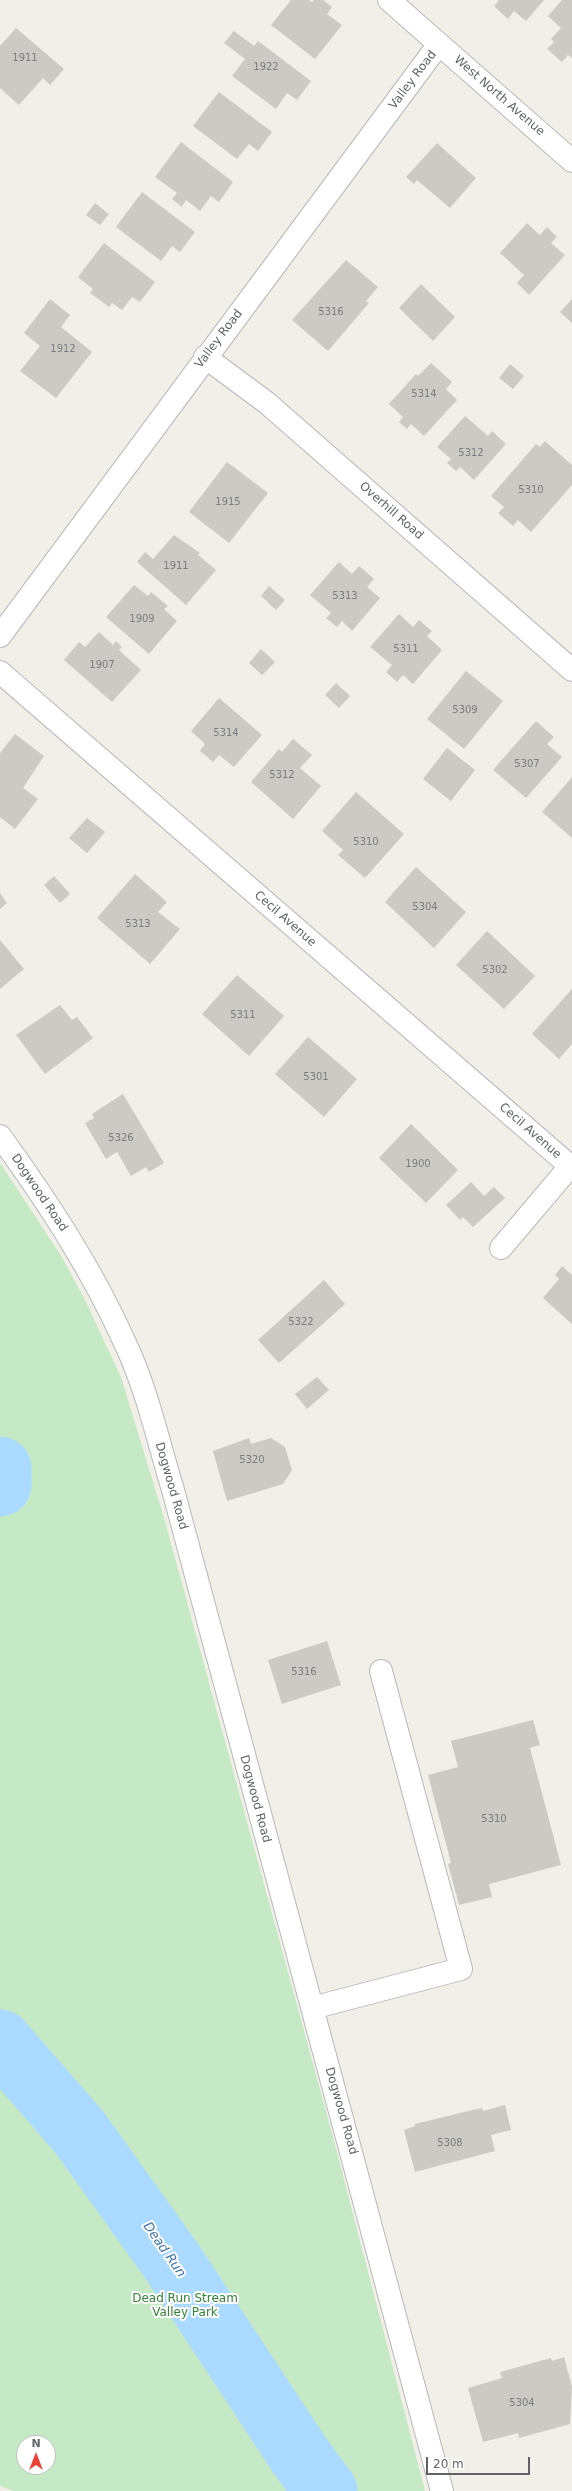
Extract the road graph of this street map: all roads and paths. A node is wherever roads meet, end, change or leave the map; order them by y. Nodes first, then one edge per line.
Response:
1 (389, 0) edge
2 (439, 44) junction
3 (572, 161) edge
4 (205, 357) junction
5 (0, 636) edge
6 (572, 670) edge
7 (0, 672) edge
8 (0, 1136) edge
9 (571, 1165) edge
10 (501, 1248) dead end
11 (381, 1671) dead end
12 (312, 2008) junction
13 (442, 2491) edge

1 - 2 street, West North Avenue
2 - 3 street, West North Avenue
2 - 4 street, Valley Road
4 - 5 street, Valley Road
4 - 6 street, Overhill Road
7 - 9 street, Cecil Avenue
8 - 12 street, Dogwood Road
9 - 10 street
11 - 12 street
12 - 13 street, Dogwood Road

